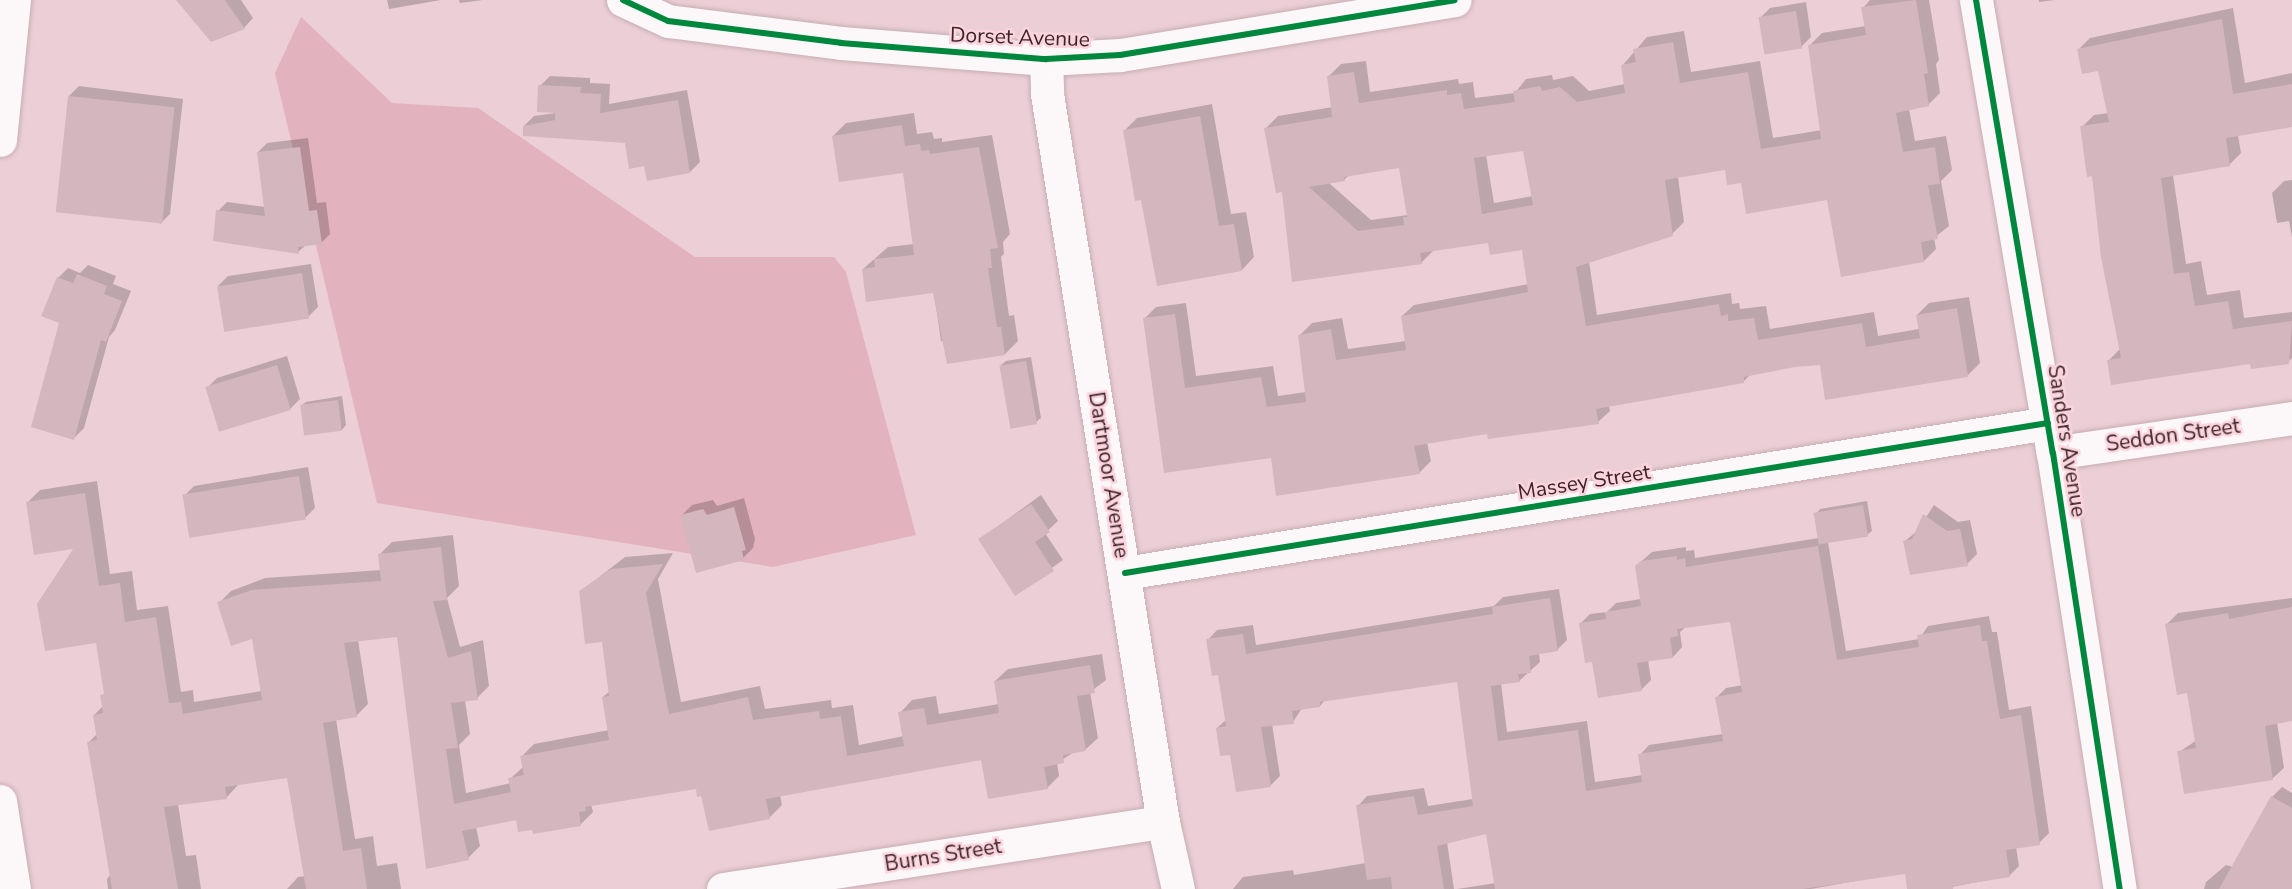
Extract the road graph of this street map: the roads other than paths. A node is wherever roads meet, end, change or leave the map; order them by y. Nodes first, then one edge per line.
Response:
1 (14, 0) edge
2 (623, 0) edge
3 (1455, 0) edge
4 (1976, 0) edge
5 (1046, 59) junction
6 (0, 140) edge
7 (2292, 418) edge
8 (2050, 438) junction
9 (1125, 573) junction
10 (0, 801) edge
11 (1163, 822) junction
12 (14, 889) edge
13 (723, 889) edge
14 (1178, 889) edge
15 (2120, 889) edge

1 - 6 street
2 - 5 street, Dorset Avenue
3 - 5 street, Dorset Avenue
4 - 8 street, Sanders Avenue
5 - 9 street, Dartmoor Avenue
7 - 8 street, Seddon Street
8 - 9 street, Massey Street
8 - 15 street, Sanders Avenue
9 - 11 street, Dartmoor Avenue
10 - 12 street
11 - 13 street, Burns Street
11 - 14 street, Dartmoor Avenue

